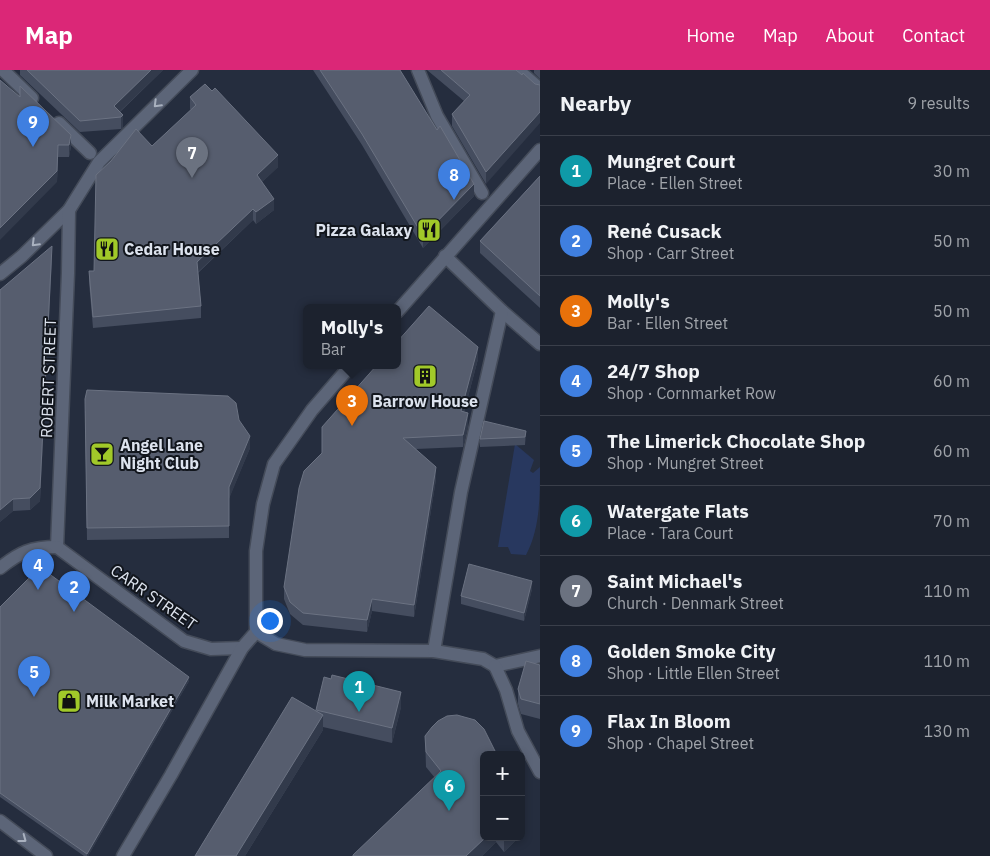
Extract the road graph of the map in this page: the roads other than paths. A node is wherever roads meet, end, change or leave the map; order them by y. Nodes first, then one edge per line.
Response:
1 (3, 70) edge
2 (192, 70) edge
3 (418, 70) edge
4 (518, 70) edge
5 (540, 90) edge
6 (540, 150) edge
7 (90, 153) dead end
8 (482, 193) dead end
9 (69, 210) junction
10 (445, 256) junction
11 (0, 274) edge
12 (401, 307) edge
13 (502, 311) junction
14 (540, 344) edge
15 (348, 369) edge
16 (57, 547) junction
17 (0, 568) edge
18 (256, 632) junction
19 (242, 648) junction
20 (434, 651) junction
21 (540, 656) edge
22 (495, 666) junction
23 (540, 772) edge
24 (0, 821) edge
25 (46, 856) edge
26 (123, 856) edge

1 - 7 street
2 -> 9 street
3 - 8 street
4 - 5 street
6 - 10 street
9 -> 11 street
9 - 16 street, ROBERT STREET
10 - 12 street
10 - 13 street
13 - 14 street
13 - 20 street
15 - 18 street
16 - 17 street
16 - 19 street, CARR STREET
18 - 19 street
18 - 20 street
19 - 26 street
20 - 22 street
21 - 22 street
22 - 23 street
24 -> 25 street

